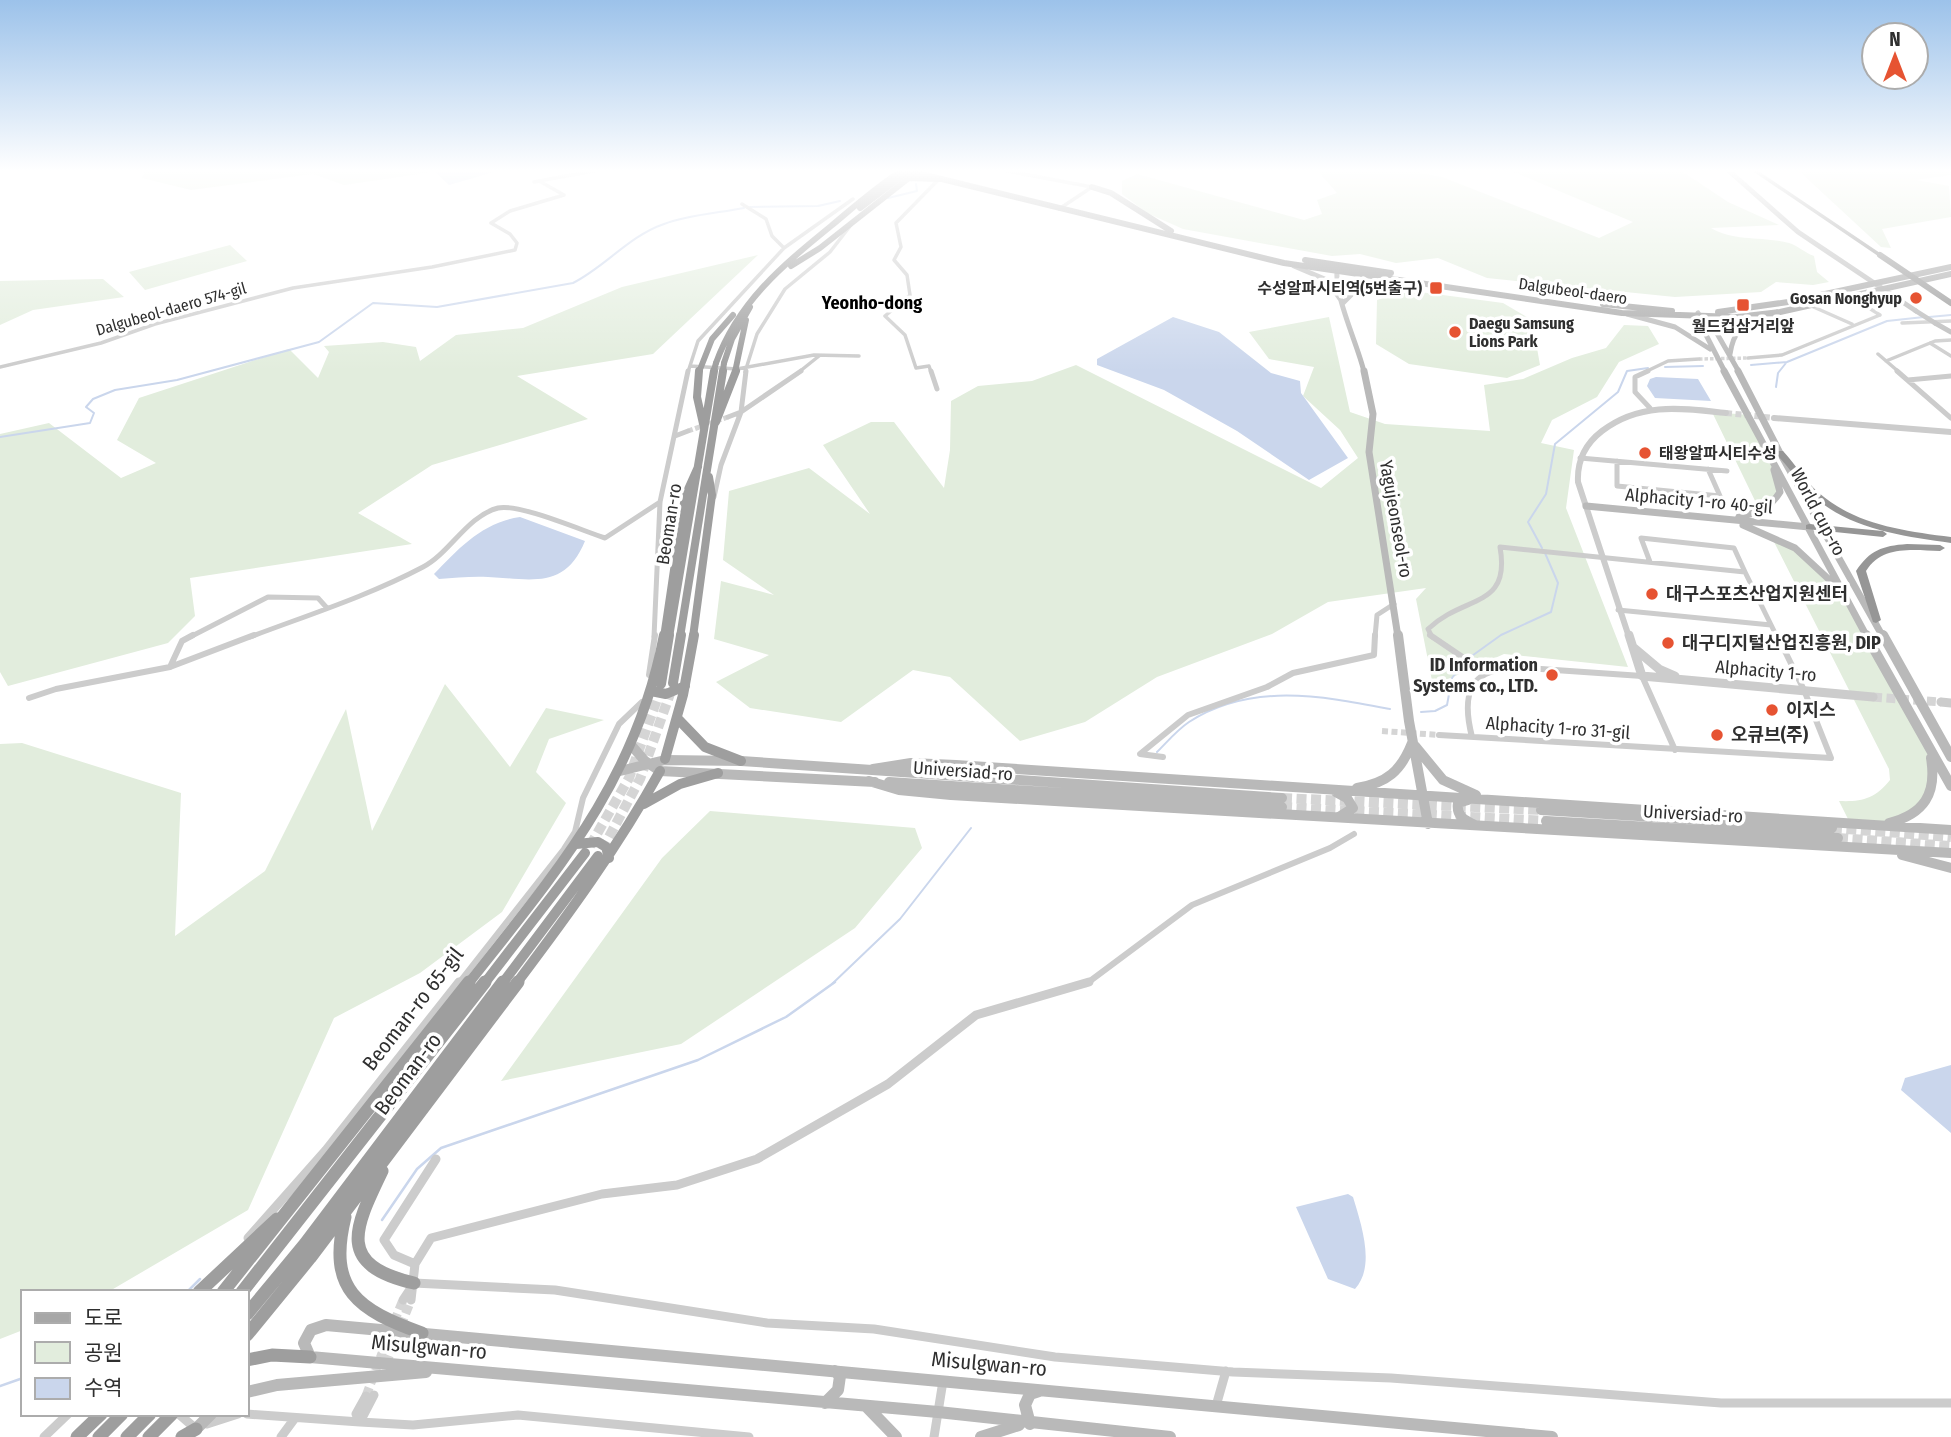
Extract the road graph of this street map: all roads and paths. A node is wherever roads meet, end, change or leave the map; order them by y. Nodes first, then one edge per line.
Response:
1 (512, 237) edge
2 (773, 237) edge
3 (802, 237) edge
4 (809, 237) edge
5 (819, 237) edge
6 (833, 237) edge
7 (841, 237) edge
8 (900, 237) edge
9 (1176, 237) edge
10 (1200, 237) edge
11 (1805, 237) edge
12 (1856, 237) edge
13 (1857, 237) edge
14 (784, 248) junction
15 (1883, 255) junction
16 (1289, 264) junction
17 (788, 265) junction
18 (1951, 267) edge
19 (1337, 268) junction
20 (1951, 274) edge
21 (1401, 281) junction
22 (1875, 286) junction
23 (1850, 296) junction
24 (1951, 301) edge
25 (1343, 304) junction
26 (1809, 305) junction
27 (745, 309) junction
28 (1777, 312) junction
29 (1622, 313) junction
30 (1702, 319) junction
31 (1951, 321) edge
32 (1902, 323) dead end
33 (1852, 324) junction
34 (1951, 332) edge
35 (1706, 336) junction
36 (1951, 340) edge
37 (1722, 342) junction
38 (1930, 343) junction
39 (1716, 354) junction
40 (1878, 354) dead end
41 (820, 355) junction
42 (1729, 355) junction
43 (859, 356) dead end
44 (1951, 356) edge
45 (1748, 358) tunnel mouth
46 (1699, 359) tunnel mouth
47 (1886, 361) junction
48 (690, 366) junction
49 (699, 366) junction
50 (719, 366) junction
51 (0, 367) edge
52 (742, 368) junction
53 (1951, 376) edge
54 (1908, 380) junction
55 (937, 389) dead end
56 (1650, 408) junction
57 (1951, 409) edge
58 (1941, 410) junction
59 (741, 412) junction
60 (1726, 413) tunnel mouth
61 (728, 417) tunnel mouth
62 (1774, 418) tunnel mouth
63 (1951, 418) edge
64 (714, 425) junction
65 (704, 428) junction
66 (688, 431) tunnel mouth
67 (1951, 432) edge
68 (675, 436) junction
69 (1776, 455) junction
70 (1580, 458) junction
71 (1617, 461) junction
72 (703, 468) junction
73 (1708, 469) junction
74 (1727, 471) dead end
75 (660, 502) junction
76 (1586, 506) junction
77 (1721, 519) junction
78 (1809, 527) junction
79 (1823, 529) junction
80 (1853, 532) junction
81 (706, 537) junction
82 (1951, 542) edge
83 (1946, 549) edge
84 (1602, 558) junction
85 (1650, 562) junction
86 (1745, 572) junction
87 (1843, 594) junction
88 (1394, 604) junction
89 (327, 608) junction
90 (1618, 610) junction
91 (1876, 620) junction
92 (1771, 625) junction
93 (1629, 642) junction
94 (170, 667) junction
95 (1483, 671) junction
96 (1642, 676) junction
97 (1688, 680) junction
98 (673, 683) tunnel mouth
99 (685, 686) junction
100 (656, 687) junction
101 (1804, 690) junction
102 (1874, 697) tunnel mouth
103 (29, 698) dead end
104 (1941, 702) tunnel mouth
105 (1951, 703) edge
106 (678, 719) junction
107 (1439, 735) tunnel mouth
108 (1472, 737) junction
109 (1412, 741) junction
110 (631, 745) junction
111 (1675, 750) junction
112 (1929, 750) junction
113 (1950, 754) edge
114 (1163, 757) dead end
115 (645, 761) junction
116 (741, 761) junction
117 (662, 765) junction
118 (873, 769) junction
119 (620, 771) junction
120 (718, 773) junction
121 (869, 781) junction
122 (1951, 786) edge
123 (1331, 789) junction
124 (1346, 790) junction
125 (1422, 796) junction
126 (1469, 799) junction
127 (1497, 800) junction
128 (641, 807) junction
129 (1541, 810) tunnel mouth
130 (1337, 818) junction
131 (1546, 821) tunnel mouth
132 (1428, 824) junction
133 (1865, 824) junction
134 (1480, 828) junction
135 (1933, 829) junction
136 (1951, 831) edge
137 (1354, 834) dead end
138 (1951, 838) edge
139 (1883, 850) junction
140 (1950, 852) edge
141 (592, 853) junction
142 (1951, 868) edge
143 (392, 1149) junction
144 (436, 1159) dead end
145 (300, 1198) junction
146 (347, 1209) junction
147 (415, 1264) junction
148 (414, 1283) junction
149 (199, 1290) edge
150 (199, 1290) edge
151 (225, 1290) edge
152 (244, 1290) edge
153 (407, 1300) tunnel mouth
154 (248, 1313) edge
155 (422, 1333) junction
156 (248, 1334) edge
157 (310, 1357) junction
158 (248, 1360) edge
159 (453, 1370) junction
160 (835, 1371) junction
161 (1226, 1371) junction
162 (943, 1381) junction
163 (1044, 1390) junction
164 (248, 1392) edge
165 (370, 1395) tunnel mouth
166 (825, 1403) junction
167 (1951, 1403) edge
168 (865, 1405) junction
169 (1216, 1406) junction
170 (938, 1412) junction
171 (248, 1414) edge
172 (66, 1416) edge
173 (100, 1416) edge
174 (120, 1416) edge
175 (148, 1416) edge
176 (170, 1416) edge
177 (180, 1416) edge
178 (209, 1416) edge
179 (233, 1416) edge
180 (295, 1418) junction
181 (360, 1422) junction
182 (1028, 1423) junction
183 (189, 1434) edge
184 (44, 1437) edge
185 (77, 1437) edge
186 (99, 1437) edge
187 (127, 1437) edge
188 (149, 1437) edge
189 (281, 1437) edge
190 (749, 1437) edge
191 (896, 1437) edge
192 (934, 1437) edge
193 (981, 1437) edge
194 (1170, 1437) edge
195 (1552, 1437) edge

1 - 51 street, Dalgubeol-daero 574-gil
2 - 14 street
3 - 14 street
4 - 17 highway
5 - 17 highway, Beoman-ro
6 - 17 highway
7 - 52 street
8 - 55 street
9 - 16 main road, Dalgubeol-daero
10 - 19 main road, Dalgubeol-daero
11 - 22 main road
12 - 15 highway
13 - 15 highway
14 - 48 street
15 - 24 highway, bridge
16 - 19 main road, Dalgubeol-daero
16 - 25 main road
17 - 27 highway, Beoman-ro
18 - 22 main road, Dalgubeol-daero
19 - 21 main road, Dalgubeol-daero
19 - 25 main road, Yagujeonseol-ro
19 - 30 main road, Dalgubeol-daero
20 - 22 main road, Dalgubeol-daero
21 - 25 main road
21 - 29 main road, Dalgubeol-daero
22 - 23 main road, Dalgubeol-daero
22 - 30 main road, Dalgubeol-daero
22 - 34 main road, bridge
23 - 26 main road, Dalgubeol-daero
23 - 33 street
25 - 88 main road, Yagujeonseol-ro
26 - 28 main road, Dalgubeol-daero
26 - 33 street
27 - 49 highway
27 - 50 highway, Beoman-ro
27 - 52 highway
28 - 30 main road, Dalgubeol-daero
28 - 42 main road
29 - 30 main road, Dalgubeol-daero
29 - 39 main road
30 - 35 main road, World cup-ro
30 - 37 main road, World cup-ro
31 - 32 street
33 - 45 street
35 - 37 main road
35 - 39 main road, World cup-ro
36 - 38 street
37 - 42 main road, World cup-ro
38 - 44 street
38 - 47 street
39 - 69 main road, World cup-ro
40 - 47 street
41 - 43 street
41 - 52 street
41 - 59 street
42 - 69 main road, World cup-ro
46 - 56 street
47 - 54 street
48 - 49 street
48 - 68 street
49 - 52 street
49 - 65 highway
50 - 64 highway, Beoman-ro
50 - 65 highway, Beoman-ro
52 - 59 street
52 - 64 highway
53 - 54 street
54 - 58 street
56 - 60 street
56 - 70 street
57 - 58 street
58 - 63 street
59 - 61 street
59 - 81 street
62 - 67 street
64 - 72 highway, Beoman-ro
65 - 72 highway, Beoman-ro
66 - 68 street
68 - 75 street
69 - 77 main road
69 - 78 main road, World cup-ro
69 - 79 main road, World cup-ro
69 - 82 highway
70 - 71 street
70 - 76 street
71 - 73 street
71 - 73 street
72 - 81 highway
72 - 98 highway, Beoman-ro
72 - 100 highway
73 - 74 street
75 - 89 street
75 - 149 street, Beoman-ro 65-gil
76 - 77 main road, Alphacity 1-ro 40-gil
76 - 84 street
77 - 78 main road, Alphacity 1-ro 40-gil
77 - 87 main road
78 - 79 highway
78 - 87 main road, World cup-ro
79 - 80 highway
79 - 91 main road, World cup-ro
80 - 82 highway
80 - 83 highway
81 - 99 highway
83 - 91 highway
84 - 85 street
84 - 90 street
84 - 95 street
85 - 86 street
85 - 86 street
86 - 92 street
87 - 112 main road, World cup-ro
88 - 109 main road, Yagujeonseol-ro
88 - 114 street
89 - 94 street
89 - 94 street
90 - 92 street
90 - 93 street
91 - 113 main road, World cup-ro
92 - 101 street
93 - 96 street
93 - 97 street
94 - 103 street
95 - 96 street
95 - 108 street
96 - 97 street, Alphacity 1-ro
96 - 111 street
97 - 101 street, Alphacity 1-ro
99 - 100 highway
99 - 106 highway
100 - 110 highway
101 - 102 street, Alphacity 1-ro
101 - 111 street, Alphacity 1-ro 31-gil
104 - 105 street
106 - 116 highway
106 - 117 highway
107 - 108 street, Alphacity 1-ro 31-gil
108 - 111 street, Alphacity 1-ro 31-gil
109 - 124 main road
109 - 125 main road
109 - 127 main road
110 - 115 main road
110 - 119 highway
112 - 122 main road, World cup-ro
112 - 133 main road
115 - 117 main road, Universiad-ro
115 - 119 main road, Universiad-ro
116 - 117 main road, Universiad-ro
116 - 118 main road, Universiad-ro
117 - 120 main road, Universiad-ro
117 - 128 highway
118 - 121 main road, Universiad-ro
118 - 123 main road
119 - 141 highway
120 - 121 main road, Universiad-ro
120 - 128 highway
121 - 130 main road
123 - 124 main road
123 - 130 main road
124 - 125 main road
125 - 126 main road
125 - 132 main road
126 - 127 main road
126 - 134 main road
127 - 133 main road
128 - 141 highway
129 - 131 main road, Universiad-ro
130 - 132 main road
132 - 134 main road
133 - 135 main road
134 - 139 main road
135 - 136 main road
135 - 138 main road
137 - 147 street
139 - 140 main road
139 - 142 main road
141 - 143 highway
141 - 145 highway
141 - 152 highway, Beoman-ro
141 - 154 highway, Beoman-ro
143 - 146 highway
143 - 148 highway
144 - 147 street
145 - 150 highway
145 - 151 highway
146 - 155 highway
146 - 156 highway
147 - 148 street
148 - 153 street
148 - 161 street
155 - 157 main road, Misulgwan-ro
155 - 160 main road, Misulgwan-ro
157 - 158 highway
157 - 159 main road, Misulgwan-ro
159 - 164 main road
159 - 166 main road, Misulgwan-ro
160 - 162 main road, Misulgwan-ro
160 - 166 main road
161 - 167 street
161 - 169 street
162 - 163 main road, Misulgwan-ro
162 - 170 street
163 - 169 main road, Misulgwan-ro
163 - 182 main road
165 - 181 street
166 - 168 main road, Misulgwan-ro
168 - 170 main road, Misulgwan-ro
168 - 191 main road
169 - 195 main road, Misulgwan-ro
170 - 182 main road, Misulgwan-ro
170 - 192 street
171 - 180 street
172 - 184 street
173 - 185 highway
174 - 186 highway
175 - 187 highway
176 - 188 highway
177 - 183 street
178 - 183 main road
179 - 183 street
180 - 181 street
180 - 189 street
181 - 190 street
182 - 193 main road
182 - 194 main road, Misulgwan-ro

